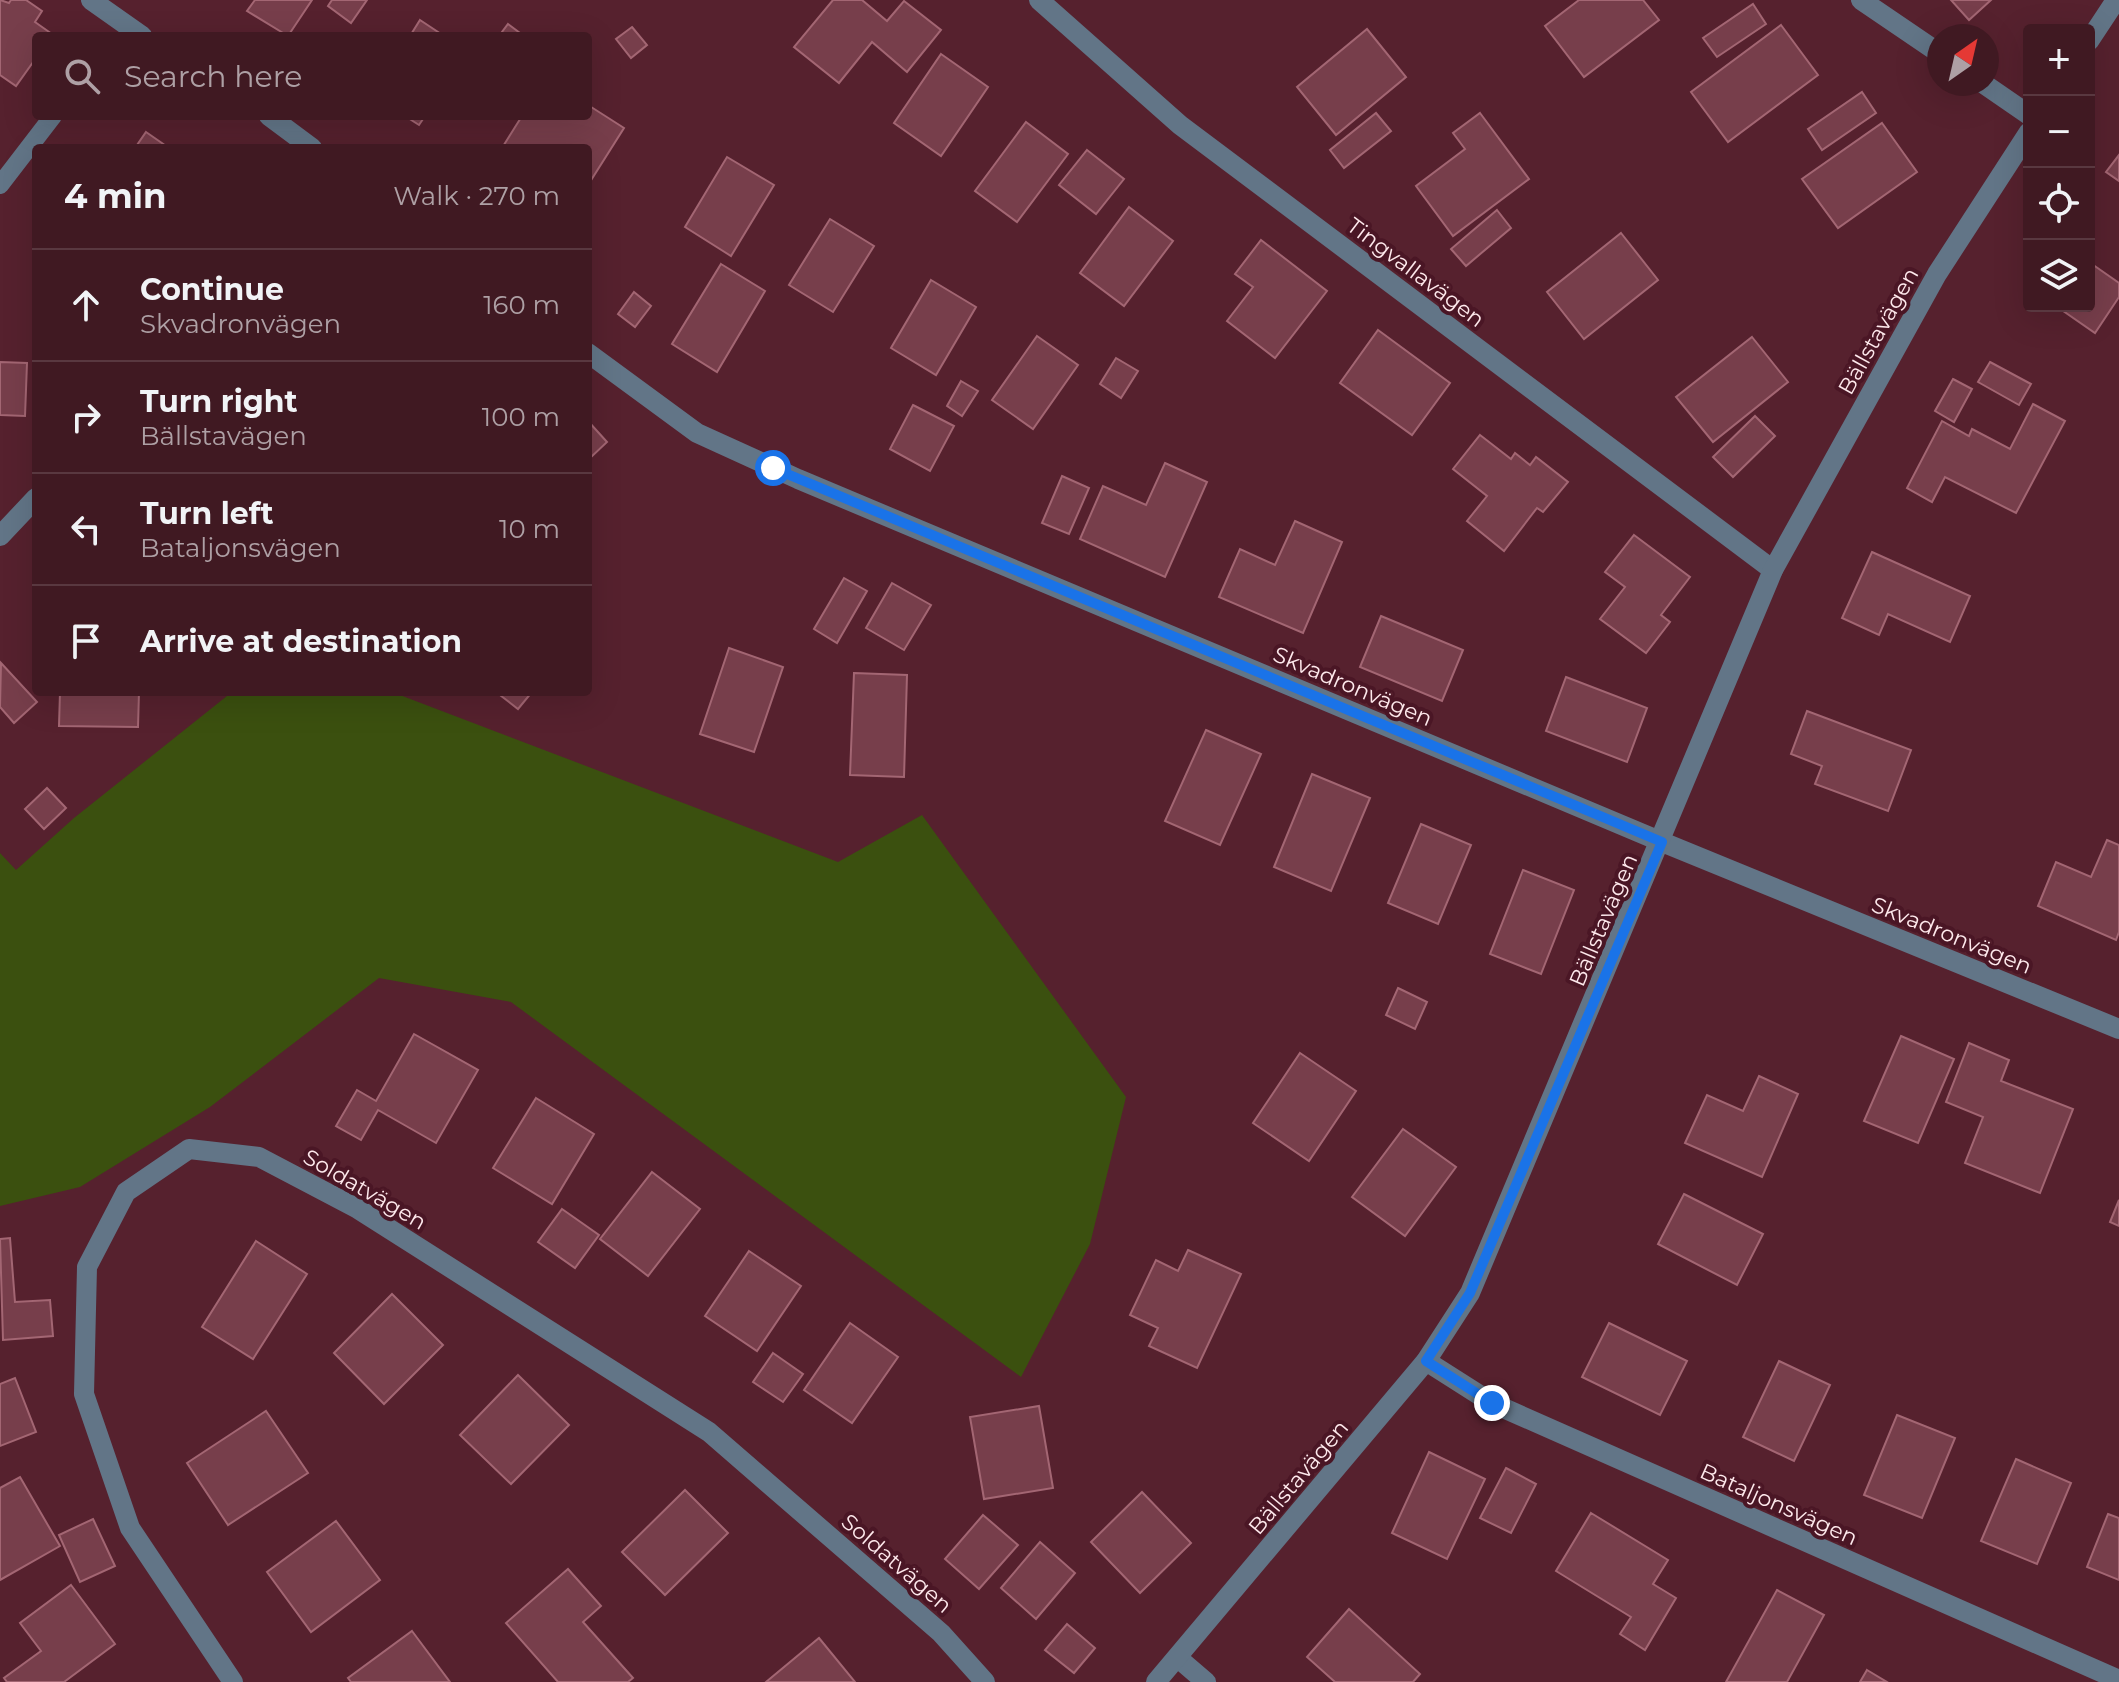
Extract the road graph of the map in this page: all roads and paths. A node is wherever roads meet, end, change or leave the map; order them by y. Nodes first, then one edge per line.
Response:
1 (91, 0) edge
2 (1039, 0) edge
3 (1861, 0) edge
4 (2116, 0) edge
5 (118, 30) edge
6 (2095, 32) edge
7 (1927, 45) edge
8 (1999, 94) edge
9 (2023, 111) edge
10 (50, 120) edge
11 (274, 120) edge
12 (2023, 141) edge
13 (307, 144) edge
14 (4, 173) edge
15 (592, 356) edge
16 (32, 502) edge
17 (0, 536) edge
18 (1773, 570) junction
19 (1662, 842) junction
20 (2119, 1029) edge
21 (1426, 1361) junction
22 (1178, 1658) junction
23 (2119, 1680) edge
24 (233, 1682) edge
25 (985, 1682) edge
26 (1156, 1682) edge
27 (1206, 1682) edge

1 - 5 street
2 - 18 street, Tingvallavägen
3 - 7 street
4 - 6 street
8 - 9 street
10 - 14 lane
11 - 13 street
12 - 18 street, Bällstavägen
15 - 19 street, Skvadronvägen
16 - 17 street
18 - 19 street, Bällstavägen
19 - 20 street, Skvadronvägen
19 - 21 street, Bällstavägen
21 - 22 street, Bällstavägen
21 - 23 street, Bataljonsvägen
22 - 26 street, Bällstavägen
22 - 27 street
24 - 25 street, Soldatvägen

